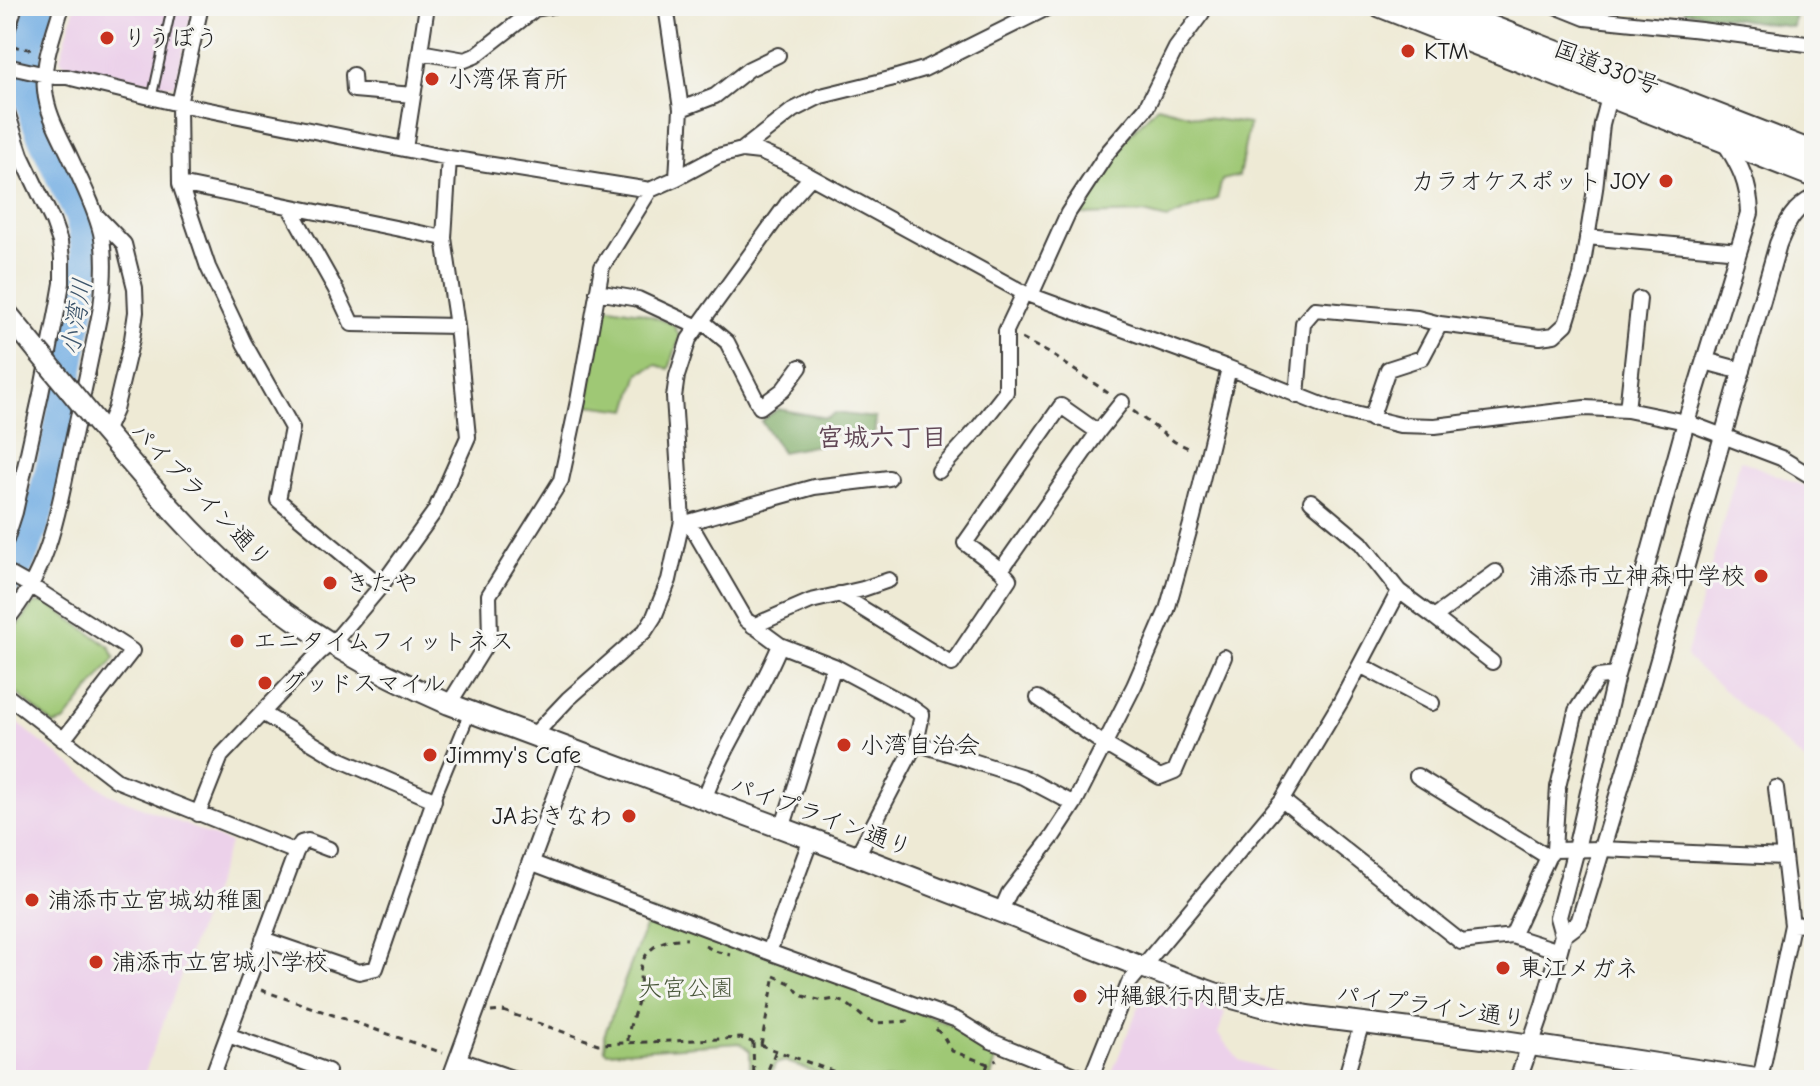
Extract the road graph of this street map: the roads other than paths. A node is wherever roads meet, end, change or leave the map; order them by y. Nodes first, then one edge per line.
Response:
1 (15, 6) edge
2 (62, 6) edge
3 (172, 6) edge
4 (201, 6) edge
5 (427, 6) edge
6 (552, 6) edge
7 (666, 6) edge
8 (1051, 6) edge
9 (1381, 6) edge
10 (1437, 6) edge
11 (1555, 6) edge
12 (1202, 13) dead end
13 (9, 40) edge
14 (1814, 45) edge
15 (420, 52) junction
16 (778, 55) dead end
17 (6, 66) edge
18 (46, 75) junction
19 (353, 75) dead end
20 (413, 95) junction
21 (152, 97) junction
22 (1609, 97) junction
23 (179, 104) junction
24 (6, 109) edge
25 (681, 109) junction
26 (1724, 140) junction
27 (405, 149) junction
28 (742, 150) junction
29 (1814, 153) edge
30 (449, 158) junction
31 (1814, 176) edge
32 (811, 177) junction
33 (677, 178) junction
34 (180, 184) junction
35 (650, 190) junction
36 (1814, 198) edge
37 (290, 208) junction
38 (94, 213) junction
39 (1587, 237) junction
40 (444, 238) junction
41 (1739, 251) junction
42 (597, 292) junction
43 (1028, 294) junction
44 (1639, 299) dead end
45 (6, 312) edge
46 (700, 324) junction
47 (1440, 324) junction
48 (457, 326) junction
49 (1705, 361) junction
50 (800, 367) dead end
51 (1229, 368) junction
52 (1742, 371) junction
53 (1297, 396) junction
54 (1122, 402) road end
55 (1627, 410) junction
56 (1371, 419) junction
57 (1686, 422) junction
58 (100, 427) junction
59 (1098, 432) junction
60 (1723, 436) junction
61 (939, 471) dead end
62 (889, 478) dead end
63 (1814, 478) edge
64 (1311, 501) dead end
65 (685, 521) junction
66 (6, 540) edge
67 (1001, 570) junction
68 (6, 572) edge
69 (1496, 572) dead end
70 (889, 580) dead end
71 (31, 586) junction
72 (381, 586) junction
73 (1399, 591) junction
74 (839, 594) junction
75 (1434, 617) junction
76 (6, 621) edge
77 (753, 626) junction
78 (330, 643) junction
79 (780, 645) junction
80 (1224, 657) dead end
81 (1492, 662) dead end
82 (1360, 665) junction
83 (834, 666) junction
84 (1616, 675) junction
85 (6, 695) edge
86 (1038, 698) dead end
87 (1432, 703) dead end
88 (449, 704) junction
89 (470, 712) junction
90 (262, 713) junction
91 (534, 735) junction
92 (63, 740) junction
93 (916, 743) junction
94 (1104, 744) junction
95 (572, 751) junction
96 (1417, 776) dead end
97 (1776, 788) dead end
98 (434, 800) junction
99 (704, 800) junction
100 (1282, 800) junction
101 (1074, 804) junction
102 (198, 814) junction
103 (782, 829) junction
104 (811, 839) junction
105 (329, 849) dead end
106 (1576, 849) junction
107 (1601, 849) junction
108 (296, 852) junction
109 (1551, 853) junction
110 (857, 856) junction
111 (1784, 857) junction
112 (530, 862) junction
113 (1001, 911) junction
114 (1814, 924) edge
115 (1792, 925) junction
116 (1512, 936) junction
117 (263, 939) junction
118 (1561, 943) junction
119 (775, 954) junction
120 (1142, 967) junction
121 (1362, 1022) junction
122 (228, 1035) junction
123 (1529, 1045) junction
124 (457, 1059) junction
125 (211, 1080) edge
126 (325, 1080) edge
127 (450, 1080) edge
128 (518, 1080) edge
129 (1089, 1080) edge
130 (1345, 1080) edge
131 (1518, 1080) edge
132 (1762, 1080) edge

1 - 13 street
2 - 18 street
3 - 21 lane
4 - 23 street
5 - 15 street
6 - 15 street
7 - 25 street
8 - 28 street
9 - 22 highway, 国道330号
10 - 29 highway, 国道330号
11 - 14 street
12 - 43 street
15 - 20 street
16 - 25 street
17 - 18 street
18 - 21 street
18 - 38 street
19 - 20 street
20 - 27 street
21 - 23 street
22 - 26 highway, 国道330号
22 - 39 street
23 - 27 street
23 - 34 street
24 - 66 street
25 - 33 street
26 - 31 highway, 国道330号
26 - 41 street
27 - 30 street
28 - 32 street
28 - 33 street
30 - 35 street
30 - 40 street
32 - 43 street
32 - 46 street
33 - 35 street
34 - 37 street
34 - 72 street
35 - 42 street
36 - 52 street
37 - 40 street
37 - 48 street
38 - 58 street
38 - 71 street
39 - 41 street
39 - 47 street
40 - 48 street
41 - 49 street
42 - 46 street
42 - 88 street
43 - 51 street
43 - 61 street
44 - 55 street
45 - 58 main road, パイプライン通り, bridge
46 - 50 street
46 - 65 street
47 - 53 street
47 - 56 street
48 - 72 street
49 - 52 street
49 - 57 street
51 - 53 street
51 - 94 street
52 - 60 street
53 - 56 street
54 - 59 street
55 - 56 street
55 - 57 street
57 - 60 street
57 - 84 street
58 - 78 main road, パイプライン通り
59 - 67 street
59 - 67 street
60 - 63 street
60 - 107 street
62 - 65 street
64 - 73 street
65 - 77 street
65 - 91 street
67 - 74 street
68 - 71 street
69 - 75 street
70 - 74 street
71 - 76 street
71 - 92 street
72 - 78 street
73 - 75 street
73 - 82 street
74 - 77 street
75 - 81 street
77 - 79 street
78 - 88 main road, パイプライン通り
78 - 90 street
79 - 83 street
79 - 99 street
80 - 94 street
82 - 87 street
82 - 100 street
83 - 93 street
83 - 103 street
84 - 106 street
84 - 109 street
85 - 92 street
86 - 94 street
88 - 89 main road, パイプライン通り
89 - 91 main road, パイプライン通り
89 - 98 street
90 - 98 street
90 - 102 street
91 - 95 main road, パイプライン通り
92 - 102 street
93 - 101 street
93 - 110 street
94 - 101 street
95 - 99 main road, パイプライン通り
95 - 112 street
96 - 109 street
97 - 111 street
98 - 117 street
99 - 103 main road, パイプライン通り
100 - 116 street
100 - 120 street
101 - 113 street
102 - 108 street
103 - 104 main road, パイプライン通り
104 - 110 main road, パイプライン通り
104 - 119 street
105 - 108 street
106 - 107 street
106 - 109 street
106 - 118 street
107 - 111 street
107 - 118 street
108 - 117 street
109 - 116 street
110 - 113 main road, パイプライン通り
111 - 115 street
112 - 119 street
112 - 124 street
113 - 120 main road, パイプライン通り
114 - 115 street
115 - 132 street
116 - 118 street
117 - 122 street
118 - 123 street
119 - 129 street
120 - 121 main road, パイプライン通り
120 - 129 street
121 - 123 main road, パイプライン通り
121 - 130 street
122 - 125 street
122 - 126 street
123 - 131 street
123 - 132 main road, パイプライン通り
124 - 127 street
124 - 128 street

